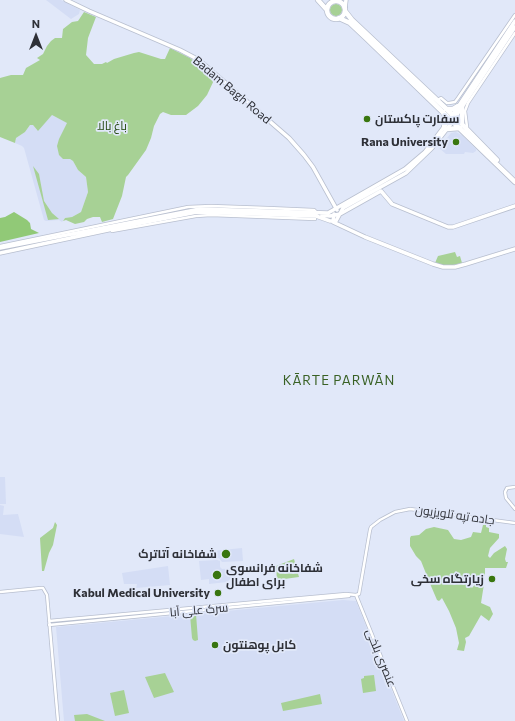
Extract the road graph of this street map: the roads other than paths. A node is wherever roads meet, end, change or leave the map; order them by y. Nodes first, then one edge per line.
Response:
1 (66, 0) edge
2 (318, 0) edge
3 (346, 0) edge
4 (334, 1) edge
5 (327, 10) junction
6 (345, 10) junction
7 (515, 15) edge
8 (339, 18) junction
9 (515, 21) edge
10 (515, 27) edge
11 (515, 33) edge
12 (437, 100) junction
13 (460, 106) junction
14 (445, 111) junction
15 (453, 118) junction
16 (461, 126) junction
17 (446, 128) junction
18 (467, 130) junction
19 (515, 178) edge
20 (515, 182) edge
21 (515, 206) edge
22 (336, 209) junction
23 (318, 213) junction
24 (340, 214) junction
25 (334, 215) junction
26 (315, 220) dead end
27 (141, 221) junction
28 (334, 222) junction
29 (90, 229) junction
30 (80, 235) junction
31 (0, 247) edge
32 (515, 249) edge
33 (0, 253) edge
34 (515, 487) edge
35 (515, 509) edge
36 (515, 523) edge
37 (0, 592) edge
38 (358, 594) junction
39 (49, 623) junction
40 (58, 721) edge
41 (407, 721) edge

1 - 22 main road, Badam Bagh Road
2 - 5 highway
3 - 6 main road
4 - 5 highway
4 - 6 highway
5 - 8 highway
6 - 8 highway
6 - 12 highway
7 - 12 street
8 - 14 highway
9 - 13 main road
10 - 13 main road
11 - 18 street
12 - 14 highway
13 - 14 highway
13 - 15 main road
13 - 16 highway
14 - 15 highway
14 - 17 highway
15 - 16 highway
15 - 17 main road
16 - 17 highway
16 - 18 highway
16 - 20 highway
17 - 22 main road
17 - 24 main road
18 - 19 highway
21 - 24 main road
22 - 23 main road
22 - 24 main road, Badam Bagh Road
22 - 25 main road
23 - 25 main road
23 - 27 main road
23 - 29 street
24 - 25 main road
24 - 28 main road
25 - 28 main road
26 - 30 street
27 - 28 main road
27 - 29 main road
27 - 30 main road
28 - 32 main road
29 - 31 main road
30 - 33 main road
34 - 35 street
36 - 38 street, جاده تپه تلویزیون
37 - 39 street
38 - 39 street
38 - 41 street, عنصری بلخی
39 - 40 street

